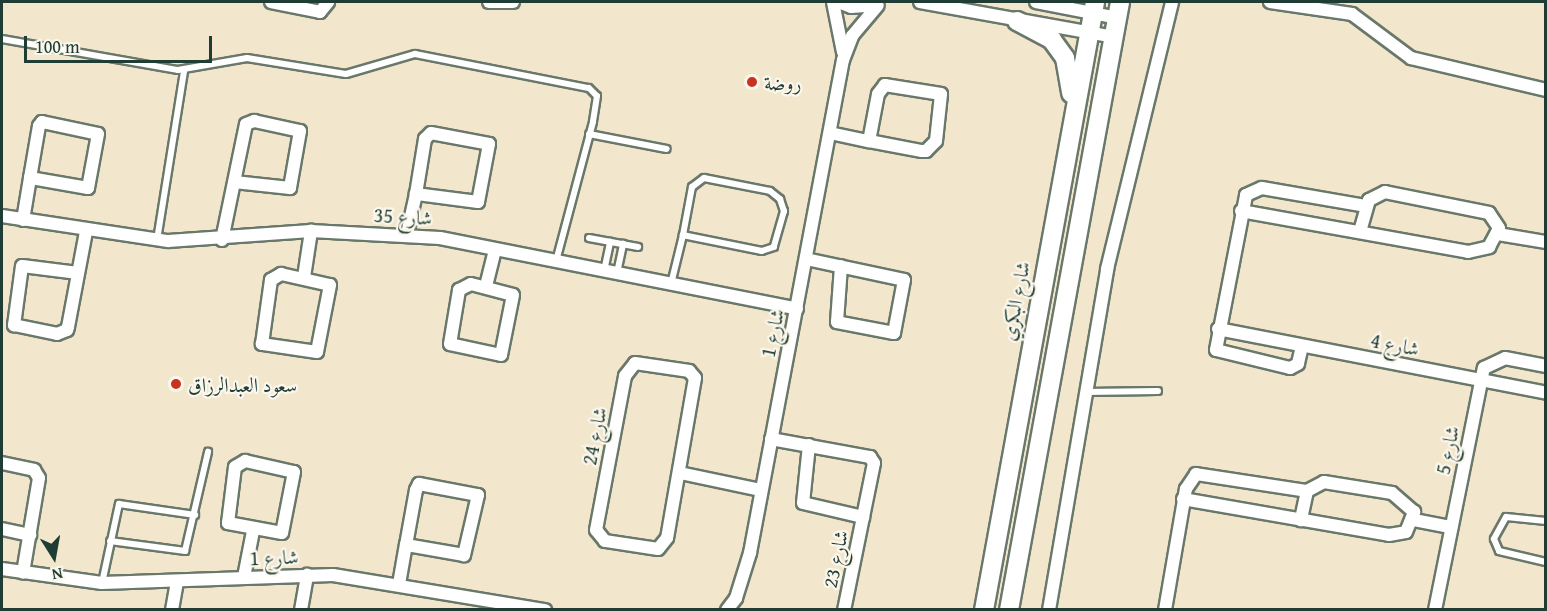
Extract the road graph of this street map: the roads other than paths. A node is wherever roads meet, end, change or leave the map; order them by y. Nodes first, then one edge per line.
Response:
1 (271, 2) edge
2 (328, 2) edge
3 (489, 2) edge
4 (513, 2) edge
5 (833, 2) edge
6 (838, 2) edge
7 (920, 2) edge
8 (1036, 2) edge
9 (1172, 2) edge
10 (1270, 2) edge
11 (881, 3) edge
12 (1094, 7) edge
13 (1119, 10) edge
14 (1017, 21) junction
15 (1088, 34) junction
16 (1114, 37) junction
17 (2, 39) edge
18 (843, 60) junction
19 (184, 71) junction
20 (1545, 90) edge
21 (1073, 115) junction
22 (589, 134) junction
23 (830, 134) junction
24 (869, 141) junction
25 (667, 149) dead end
26 (30, 178) junction
27 (234, 182) junction
28 (416, 194) junction
29 (1366, 206) junction
30 (1241, 212) junction
31 (2, 216) edge
32 (23, 220) junction
33 (311, 231) junction
34 (86, 232) junction
35 (1360, 232) junction
36 (407, 234) junction
37 (1498, 234) junction
38 (682, 235) junction
39 (589, 238) dead end
40 (222, 240) junction
41 (157, 241) junction
42 (610, 242) junction
43 (1545, 242) edge
44 (623, 244) junction
45 (638, 247) dead end
46 (495, 250) junction
47 (806, 259) junction
48 (556, 261) junction
49 (841, 266) junction
50 (604, 271) junction
51 (78, 273) junction
52 (617, 273) junction
53 (304, 277) junction
54 (671, 284) junction
55 (486, 286) junction
56 (797, 309) junction
57 (1218, 330) junction
58 (1302, 346) junction
59 (1545, 366) edge
60 (1481, 381) junction
61 (1158, 391) dead end
62 (1084, 392) junction
63 (1545, 393) edge
64 (771, 439) junction
65 (809, 445) junction
66 (208, 452) dead end
67 (2, 464) edge
68 (680, 473) junction
69 (761, 490) junction
70 (1307, 491) junction
71 (1183, 499) junction
72 (195, 515) junction
73 (863, 517) junction
74 (1301, 520) junction
75 (1414, 520) junction
76 (1545, 521) edge
77 (1451, 527) junction
78 (2, 529) edge
79 (253, 531) junction
80 (30, 535) junction
81 (110, 541) junction
82 (406, 545) junction
83 (1545, 562) edge
84 (2, 569) edge
85 (23, 573) junction
86 (307, 575) junction
87 (244, 578) junction
88 (177, 582) junction
89 (102, 583) junction
90 (399, 584) junction
91 (490, 605) edge
92 (172, 609) edge
93 (301, 609) edge
94 (545, 609) edge
95 (727, 609) edge
96 (844, 609) edge
97 (984, 609) edge
98 (1009, 609) edge
99 (1049, 609) edge
100 (1165, 609) edge
101 (1435, 609) edge

1 - 2 street
3 - 4 street
5 - 18 street, شارع 1
6 - 11 street
7 - 14 street
8 - 12 street
9 - 62 street
10 - 20 street
11 - 18 street, شارع 1
12 - 13 street
12 - 15 main road, شارع البكري
13 - 16 main road
14 - 15 street
14 - 21 main road
15 - 16 street
15 - 21 main road, شارع البكري
16 - 98 main road
17 - 19 lane
18 - 23 street, شارع 1
19 - 22 lane
19 - 41 lane
21 - 97 main road, شارع البكري
22 - 25 lane
22 - 48 lane
23 - 24 street
23 - 47 street, شارع 1
24 - 24 street
26 - 26 street
26 - 32 street
27 - 27 street
27 - 40 street
28 - 28 street
28 - 36 street
29 - 30 street
29 - 35 street
29 - 37 street
30 - 35 street
30 - 57 street
31 - 32 street, شارع 35
32 - 34 street, شارع 35
33 - 36 street, شارع 35
33 - 40 street, شارع 35
33 - 53 street
34 - 41 street, شارع 35
34 - 51 street
35 - 37 street
36 - 46 street, شارع 35
37 - 43 street
38 - 38 lane
38 - 54 lane
39 - 42 lane
40 - 41 street, شارع 35
42 - 44 lane
42 - 50 lane
44 - 45 lane
44 - 52 lane
46 - 48 street, شارع 35
46 - 55 street
47 - 49 street
47 - 56 street, شارع 1
48 - 50 street, شارع 35
49 - 49 street
50 - 52 street, شارع 35
51 - 51 street
52 - 54 street, شارع 35
53 - 53 street
54 - 56 street, شارع 35
55 - 55 street
56 - 64 street, شارع 1
57 - 58 street, شارع 4
57 - 58 street
58 - 60 street, شارع 4
59 - 60 street
60 - 63 street, شارع 4
60 - 77 street, شارع 5
61 - 62 lane
62 - 99 street
64 - 65 street, شارع 23
64 - 69 street, شارع 1
65 - 73 street, شارع 23
65 - 73 street, شارع 23
66 - 72 lane
67 - 80 street
68 - 68 street, شارع 24
68 - 69 street
69 - 95 street, شارع 1
70 - 71 street
70 - 74 street
70 - 75 street
71 - 74 street
71 - 100 street
72 - 81 lane
72 - 81 lane
73 - 96 street, شارع 23
74 - 75 street
75 - 77 street
76 - 83 lane
77 - 101 street, شارع 5
78 - 80 street
79 - 79 street
79 - 87 street
80 - 85 street
81 - 89 lane
82 - 82 street
82 - 90 street
84 - 85 street, شارع 1
85 - 89 street, شارع 1
86 - 87 street, شارع 1
86 - 90 street, شارع 1
86 - 93 street
87 - 88 street, شارع 1
88 - 89 street, شارع 1
88 - 92 street
90 - 91 street, شارع 1
91 - 94 street, شارع 1

